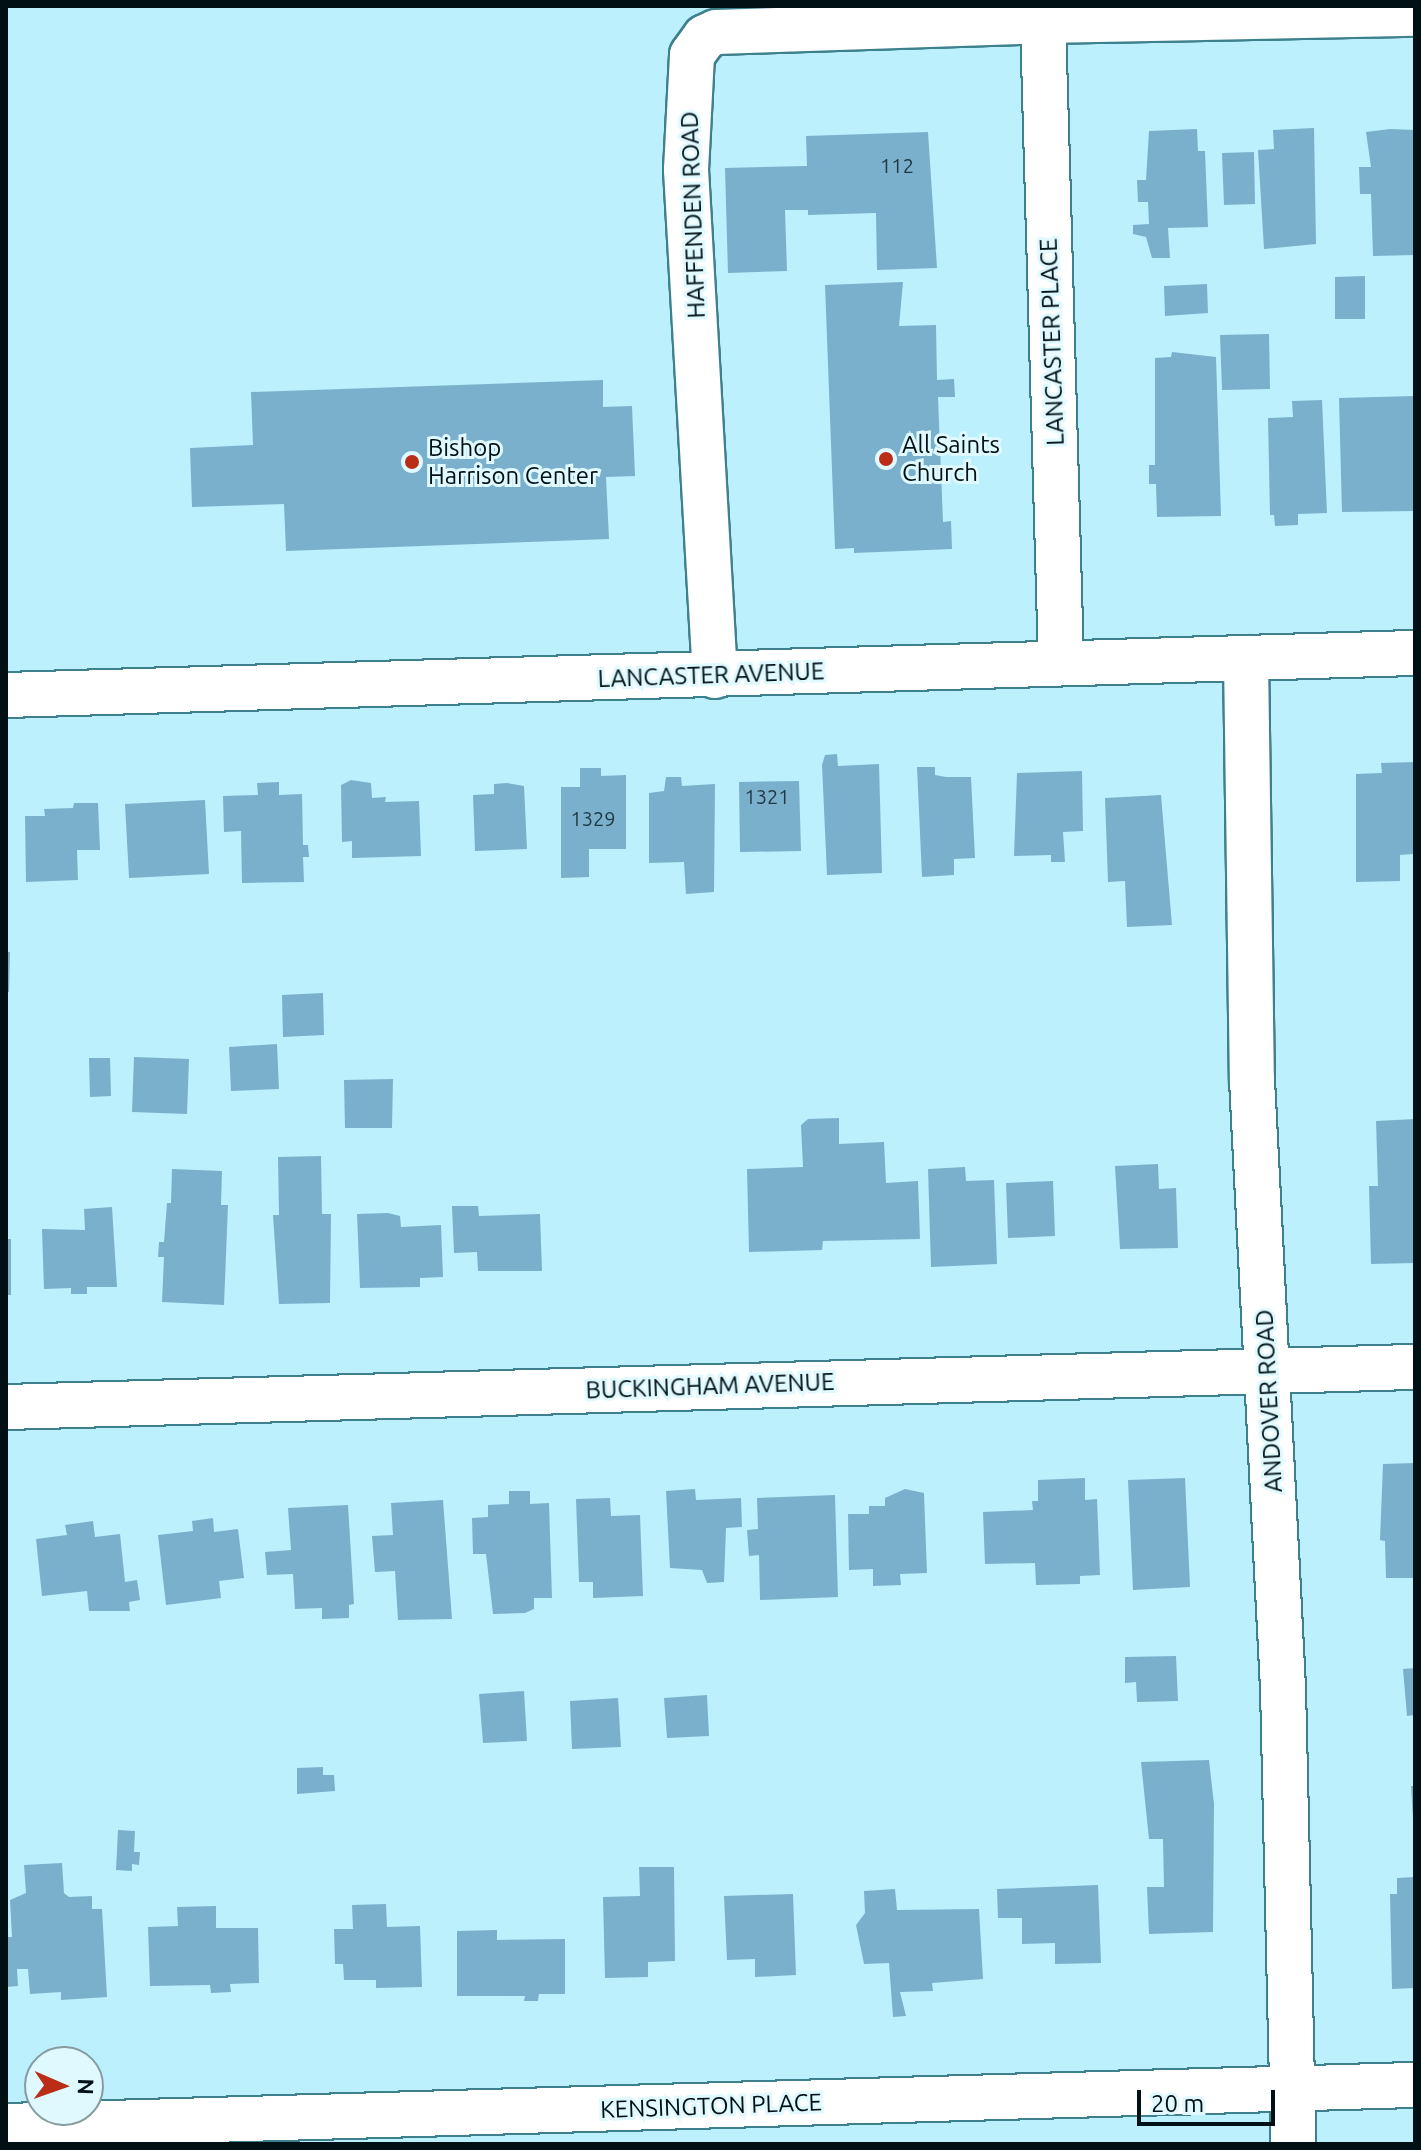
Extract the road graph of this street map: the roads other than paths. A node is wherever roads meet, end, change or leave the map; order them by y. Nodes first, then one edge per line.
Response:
1 (1415, 14) edge
2 (1043, 21) junction
3 (1415, 653) edge
4 (1246, 658) junction
5 (1061, 663) junction
6 (715, 676) junction
7 (6, 695) edge
8 (1415, 1367) edge
9 (1267, 1370) junction
10 (6, 1407) edge
11 (1415, 2085) edge
12 (1290, 2089) junction
13 (6, 2126) edge
14 (1293, 2144) edge

1 - 2 street, HAFFENDEN ROAD
2 - 5 street, LANCASTER PLACE
2 - 6 street, HAFFENDEN ROAD
3 - 4 street, LANCASTER AVENUE
4 - 5 street, LANCASTER AVENUE
4 - 9 street, ANDOVER ROAD
5 - 6 street, LANCASTER AVENUE
6 - 7 street, LANCASTER AVENUE
8 - 9 street, BUCKINGHAM AVENUE
9 - 10 street, BUCKINGHAM AVENUE
9 - 12 street, ANDOVER ROAD
11 - 12 street, KENSINGTON PLACE
12 - 13 street, KENSINGTON PLACE
12 - 14 street, ANDOVER ROAD

